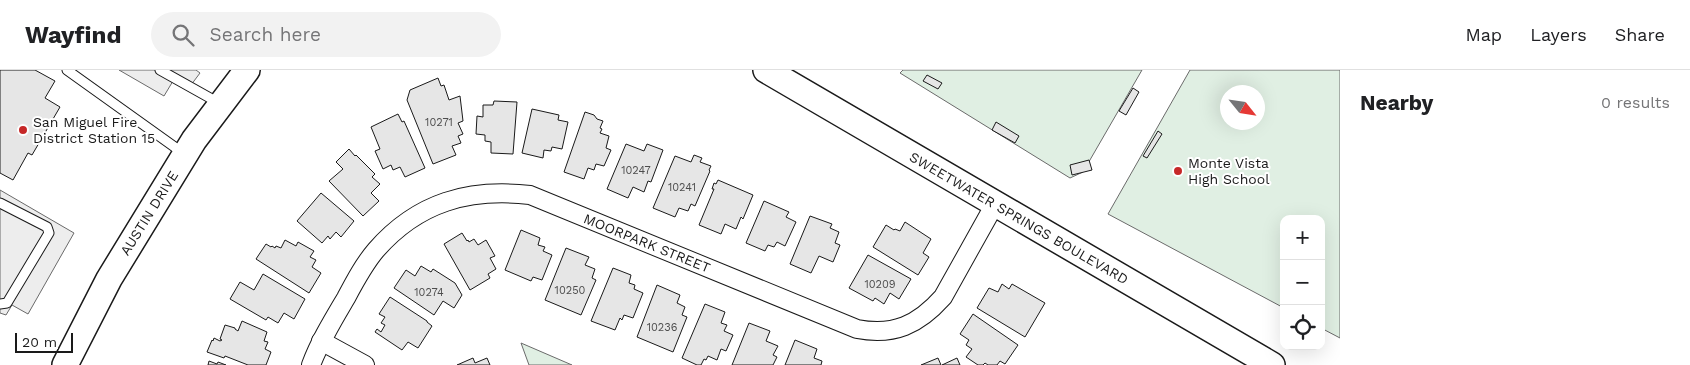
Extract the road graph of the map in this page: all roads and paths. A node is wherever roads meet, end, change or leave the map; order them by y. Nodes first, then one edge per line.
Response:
1 (67, 70) edge
2 (160, 70) edge
3 (247, 70) edge
4 (766, 70) edge
5 (221, 104) junction
6 (185, 155) junction
7 (0, 203) edge
8 (995, 204) junction
9 (0, 304) edge
10 (321, 340) junction
11 (65, 365) edge
12 (311, 365) edge
13 (365, 365) edge
14 (1272, 365) edge

1 - 6 lane
2 - 5 lane
3 - 5 main road, AUSTIN DRIVE
4 - 8 main road, SWEETWATER SPRINGS BOULEVARD
5 - 6 main road, AUSTIN DRIVE
6 - 11 main road, AUSTIN DRIVE
7 - 9 lane
8 - 10 street, MOORPARK STREET
8 - 14 main road, SWEETWATER SPRINGS BOULEVARD
10 - 12 street, MOORPARK STREET
10 - 13 street

